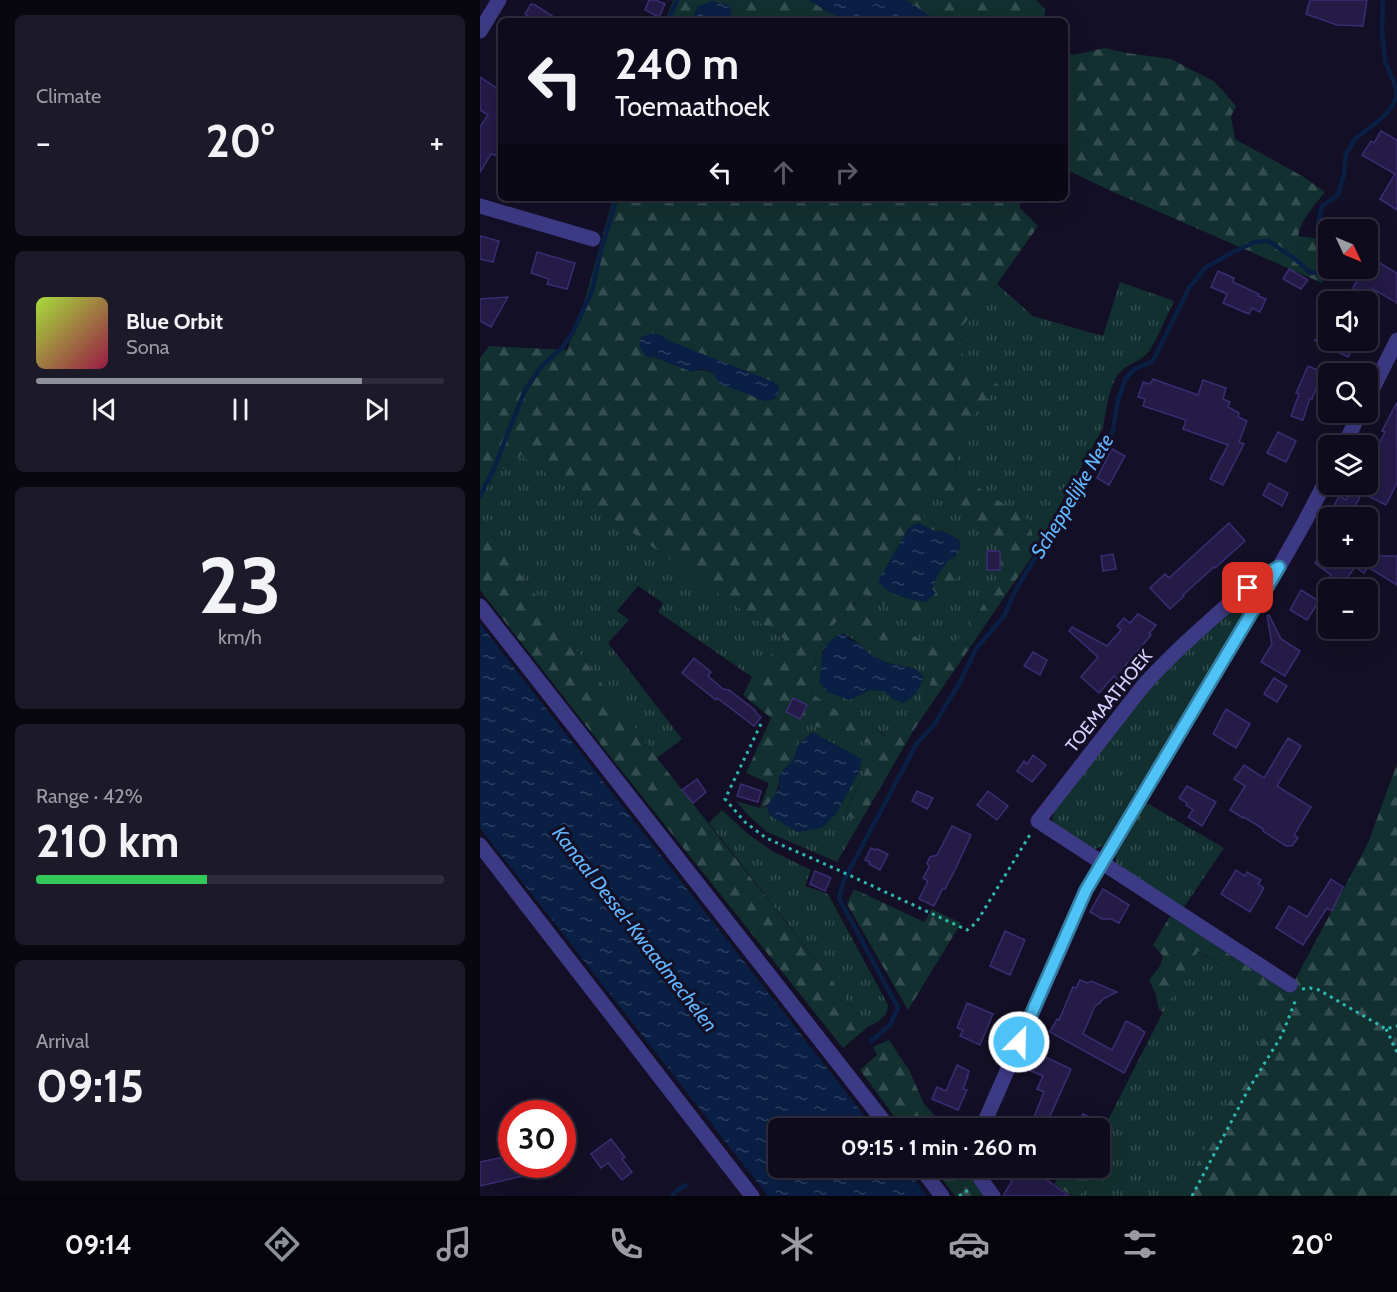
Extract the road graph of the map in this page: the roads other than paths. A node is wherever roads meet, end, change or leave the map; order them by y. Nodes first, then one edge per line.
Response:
1 (499, 0) edge
2 (480, 31) edge
3 (480, 206) edge
4 (593, 239) dead end
5 (1397, 340) edge
6 (1378, 378) edge
7 (1319, 495) edge
8 (1279, 567) junction
9 (480, 606) edge
10 (480, 845) edge
11 (1101, 863) junction
12 (1290, 985) dead end
13 (881, 1118) edge
14 (986, 1118) edge
15 (928, 1178) edge
16 (980, 1178) edge
17 (752, 1196) edge
18 (942, 1196) edge
19 (993, 1196) edge

1 - 2 street
3 - 4 street
5 - 6 street
7 - 8 street, TOEMAATHOEK
8 - 11 street, TOEMAATHOEK
8 - 11 street, TOEMAATHOEK
9 - 13 street
10 - 17 street
11 - 12 street
11 - 14 street, TOEMAATHOEK
15 - 18 street
16 - 19 street

